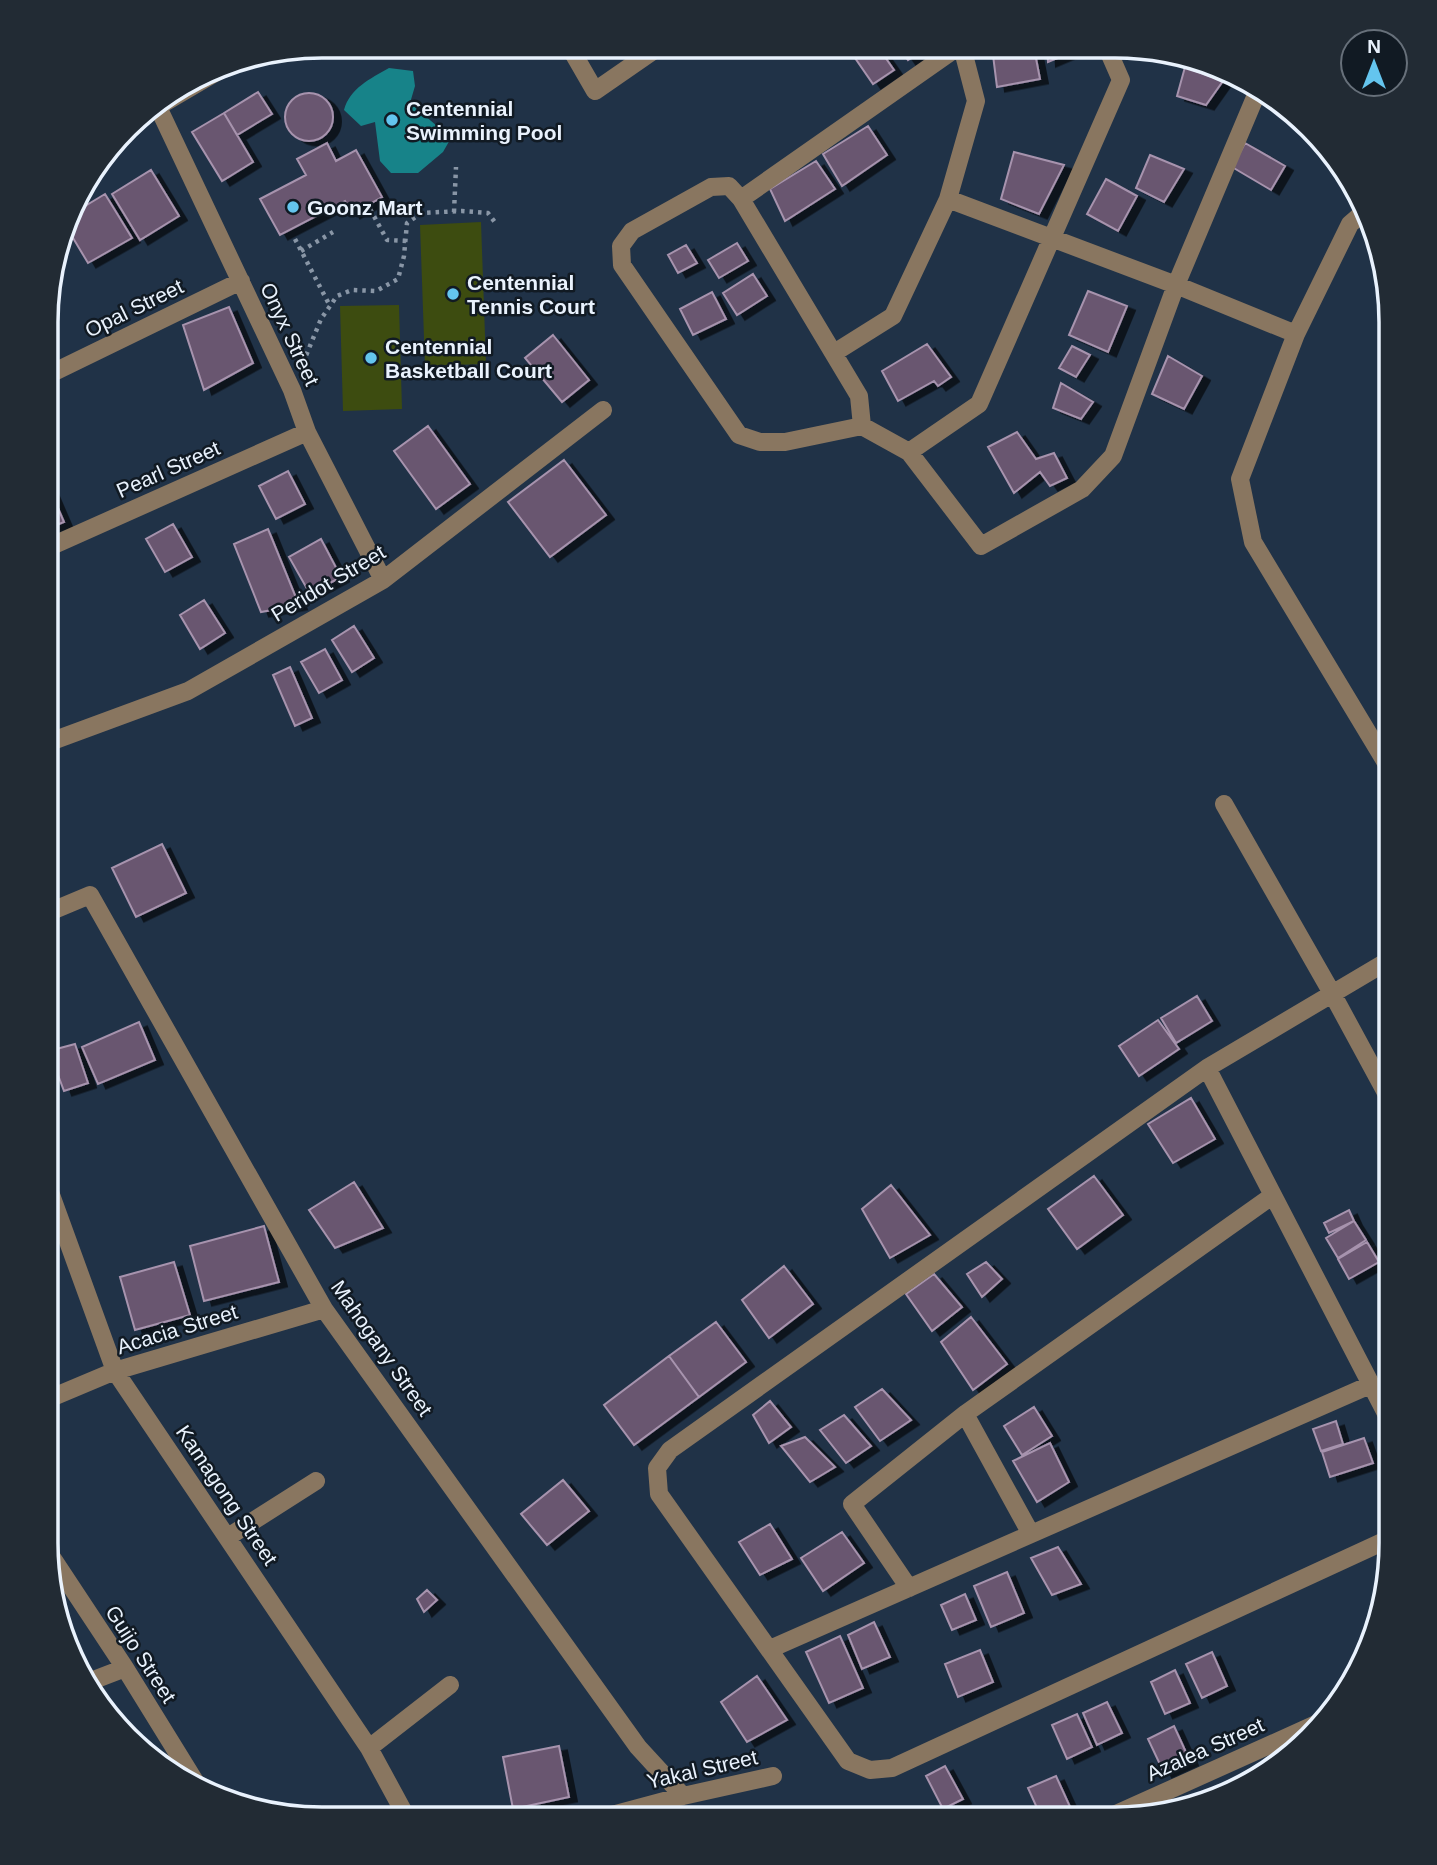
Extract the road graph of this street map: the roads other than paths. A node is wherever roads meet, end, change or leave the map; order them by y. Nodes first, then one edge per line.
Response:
1 (576, 58) edge
2 (644, 58) edge
3 (944, 58) edge
4 (963, 58) edge
5 (1111, 58) edge
6 (1255, 98) edge
7 (161, 112) edge
8 (948, 199) junction
9 (741, 200) junction
10 (1358, 218) edge
11 (1053, 237) junction
12 (241, 281) junction
13 (1176, 285) junction
14 (1296, 334) junction
15 (834, 353) junction
16 (58, 370) edge
17 (603, 410) dead end
18 (862, 426) junction
19 (307, 432) junction
20 (909, 452) junction
21 (58, 543) edge
22 (383, 580) junction
23 (58, 739) edge
24 (1379, 751) edge
25 (1224, 804) dead end
26 (58, 908) edge
27 (1379, 966) edge
28 (1333, 995) junction
29 (1207, 1068) junction
30 (1379, 1080) edge
31 (1272, 1196) junction
32 (58, 1214) edge
33 (324, 1309) junction
34 (115, 1371) junction
35 (1370, 1385) junction
36 (58, 1395) edge
37 (1379, 1401) edge
38 (965, 1414) junction
39 (316, 1481) dead end
40 (1031, 1534) junction
41 (228, 1537) junction
42 (1379, 1544) edge
43 (59, 1568) edge
44 (909, 1588) junction
45 (770, 1649) junction
46 (125, 1668) junction
47 (96, 1679) edge
48 (450, 1685) dead end
49 (1300, 1732) edge
50 (369, 1748) junction
51 (189, 1771) edge
52 (773, 1776) dead end
53 (683, 1796) junction
54 (1144, 1806) edge
55 (401, 1807) edge
56 (642, 1807) edge

1 - 2 street
3 - 9 street
4 - 8 street
5 - 11 street
6 - 13 street
7 - 12 street, Onyx Street
8 - 11 street
8 - 15 street
9 - 15 street
9 - 18 street
10 - 14 street
11 - 13 street
11 - 20 street
12 - 16 street, Opal Street
12 - 19 street, Onyx Street
13 - 14 street
13 - 20 street
14 - 24 street
15 - 18 street
17 - 22 street, Peridot Street
18 - 20 street
19 - 21 street, Pearl Street
19 - 22 street, Onyx Street
22 - 23 street, Peridot Street
25 - 28 street
26 - 33 street, Mahogany Street
27 - 28 street
28 - 29 street
28 - 30 street
29 - 31 street
29 - 45 street
31 - 35 street
31 - 38 street
32 - 34 street, Kamagong Street
33 - 34 street, Acacia Street
33 - 53 street, Mahogany Street
34 - 36 street, Acacia Street
34 - 41 street, Kamagong Street
35 - 37 street
35 - 40 street
38 - 40 street
38 - 44 street
39 - 41 street
40 - 44 street
41 - 50 street, Kamagong Street
42 - 45 street
43 - 46 street, Guijo Street
44 - 45 street
46 - 47 street
46 - 51 street, Guijo Street
48 - 50 street
49 - 54 street, Azalea Street
50 - 55 street, Kamagong Street
52 - 53 street, Yakal Street
53 - 56 street, Yakal Street

